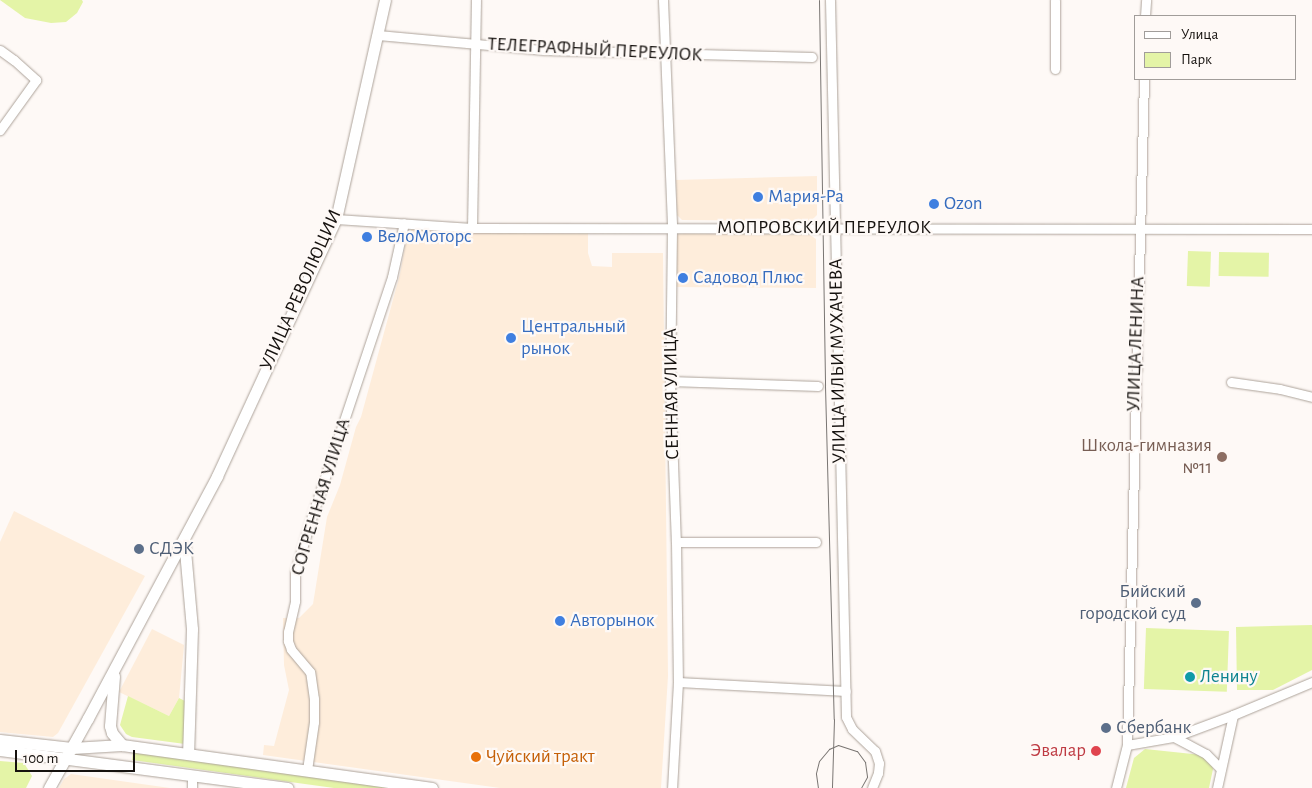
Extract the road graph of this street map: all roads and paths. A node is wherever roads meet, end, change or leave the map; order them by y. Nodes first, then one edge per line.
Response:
1 (385, 0) edge
2 (476, 0) edge
3 (663, 0) edge
4 (830, 0) edge
5 (1055, 0) edge
6 (1146, 0) edge
7 (1145, 15) edge
8 (378, 35) junction
9 (476, 45) junction
10 (0, 50) edge
11 (665, 55) junction
12 (812, 57) dead end
13 (1055, 69) dead end
14 (1144, 80) edge
15 (0, 130) edge
16 (336, 219) junction
17 (404, 224) junction
18 (472, 228) junction
19 (672, 228) junction
20 (835, 228) junction
21 (1140, 229) junction
22 (1312, 229) edge
23 (670, 381) junction
24 (1231, 382) dead end
25 (818, 386) dead end
26 (1312, 396) edge
27 (184, 538) junction
28 (676, 542) junction
29 (816, 542) dead end
30 (114, 670) junction
31 (678, 682) junction
32 (1312, 682) edge
33 (846, 691) junction
34 (1233, 715) junction
35 (1174, 737) junction
36 (0, 740) edge
37 (122, 745) junction
38 (1126, 745) junction
39 (72, 748) junction
40 (0, 750) edge
41 (188, 754) junction
42 (66, 758) junction
43 (118, 764) junction
44 (1221, 769) junction
45 (308, 770) junction
46 (192, 774) junction
47 (49, 788) edge
48 (192, 788) edge
49 (287, 788) edge
50 (432, 788) edge
51 (672, 788) edge
52 (872, 788) edge
53 (1116, 788) edge
54 (1216, 788) edge

1 - 8 main road, УЛИЦА РЕВОЛЮЦИИ
2 - 9 street
3 - 11 street, СЕННАЯ УЛИЦА
4 - 20 street, УЛИЦА ИЛЬИ МУХАЧЕВА
5 - 13 street
6 - 7 street
8 - 9 street, ТЕЛЕГРАФНЫЙ ПЕРЕУЛОК
8 - 16 main road, УЛИЦА РЕВОЛЮЦИИ
9 - 11 street, ТЕЛЕГРАФНЫЙ ПЕРЕУЛОК
9 - 18 street
10 - 15 street
11 - 12 street, ТЕЛЕГРАФНЫЙ ПЕРЕУЛОК
11 - 19 street, СЕННАЯ УЛИЦА
14 - 21 street, УЛИЦА ЛЕНИНА
16 - 17 street, МОПРОВСКИЙ ПЕРЕУЛОК
16 - 27 main road, УЛИЦА РЕВОЛЮЦИИ
17 - 18 street, МОПРОВСКИЙ ПЕРЕУЛОК
17 - 45 street, СОГРЕННАЯ УЛИЦА
18 - 19 street, МОПРОВСКИЙ ПЕРЕУЛОК
19 - 20 street, МОПРОВСКИЙ ПЕРЕУЛОК
19 - 23 street, СЕННАЯ УЛИЦА
20 - 21 street, МОПРОВСКИЙ ПЕРЕУЛОК
20 - 33 street, УЛИЦА ИЛЬИ МУХАЧЕВА
21 - 22 street, МОПРОВСКИЙ ПЕРЕУЛОК
21 - 38 street, УЛИЦА ЛЕНИНА
23 - 25 street
23 - 28 street, СЕННАЯ УЛИЦА
24 - 26 street
27 - 30 main road, УЛИЦА РЕВОЛЮЦИИ
27 - 41 main road
28 - 29 street
28 - 31 street, СЕННАЯ УЛИЦА
30 - 37 main road
30 - 39 main road, УЛИЦА РЕВОЛЮЦИИ
31 - 33 street
31 - 51 street, СЕННАЯ УЛИЦА
32 - 34 street
33 - 52 street, УЛИЦА ИЛЬИ МУХАЧЕВА
34 - 35 street
34 - 44 street
35 - 38 street
35 - 44 street
36 - 39 main road
37 - 39 main road
37 - 41 main road
37 - 43 main road
38 - 53 street, УЛИЦА ЛЕНИНА
39 - 42 main road, УЛИЦА РЕВОЛЮЦИИ
40 - 42 main road
41 - 45 main road
42 - 43 main road
42 - 47 main road, УЛИЦА РЕВОЛЮЦИИ
43 - 46 main road
44 - 54 street
45 - 50 main road
46 - 48 street
46 - 49 main road

